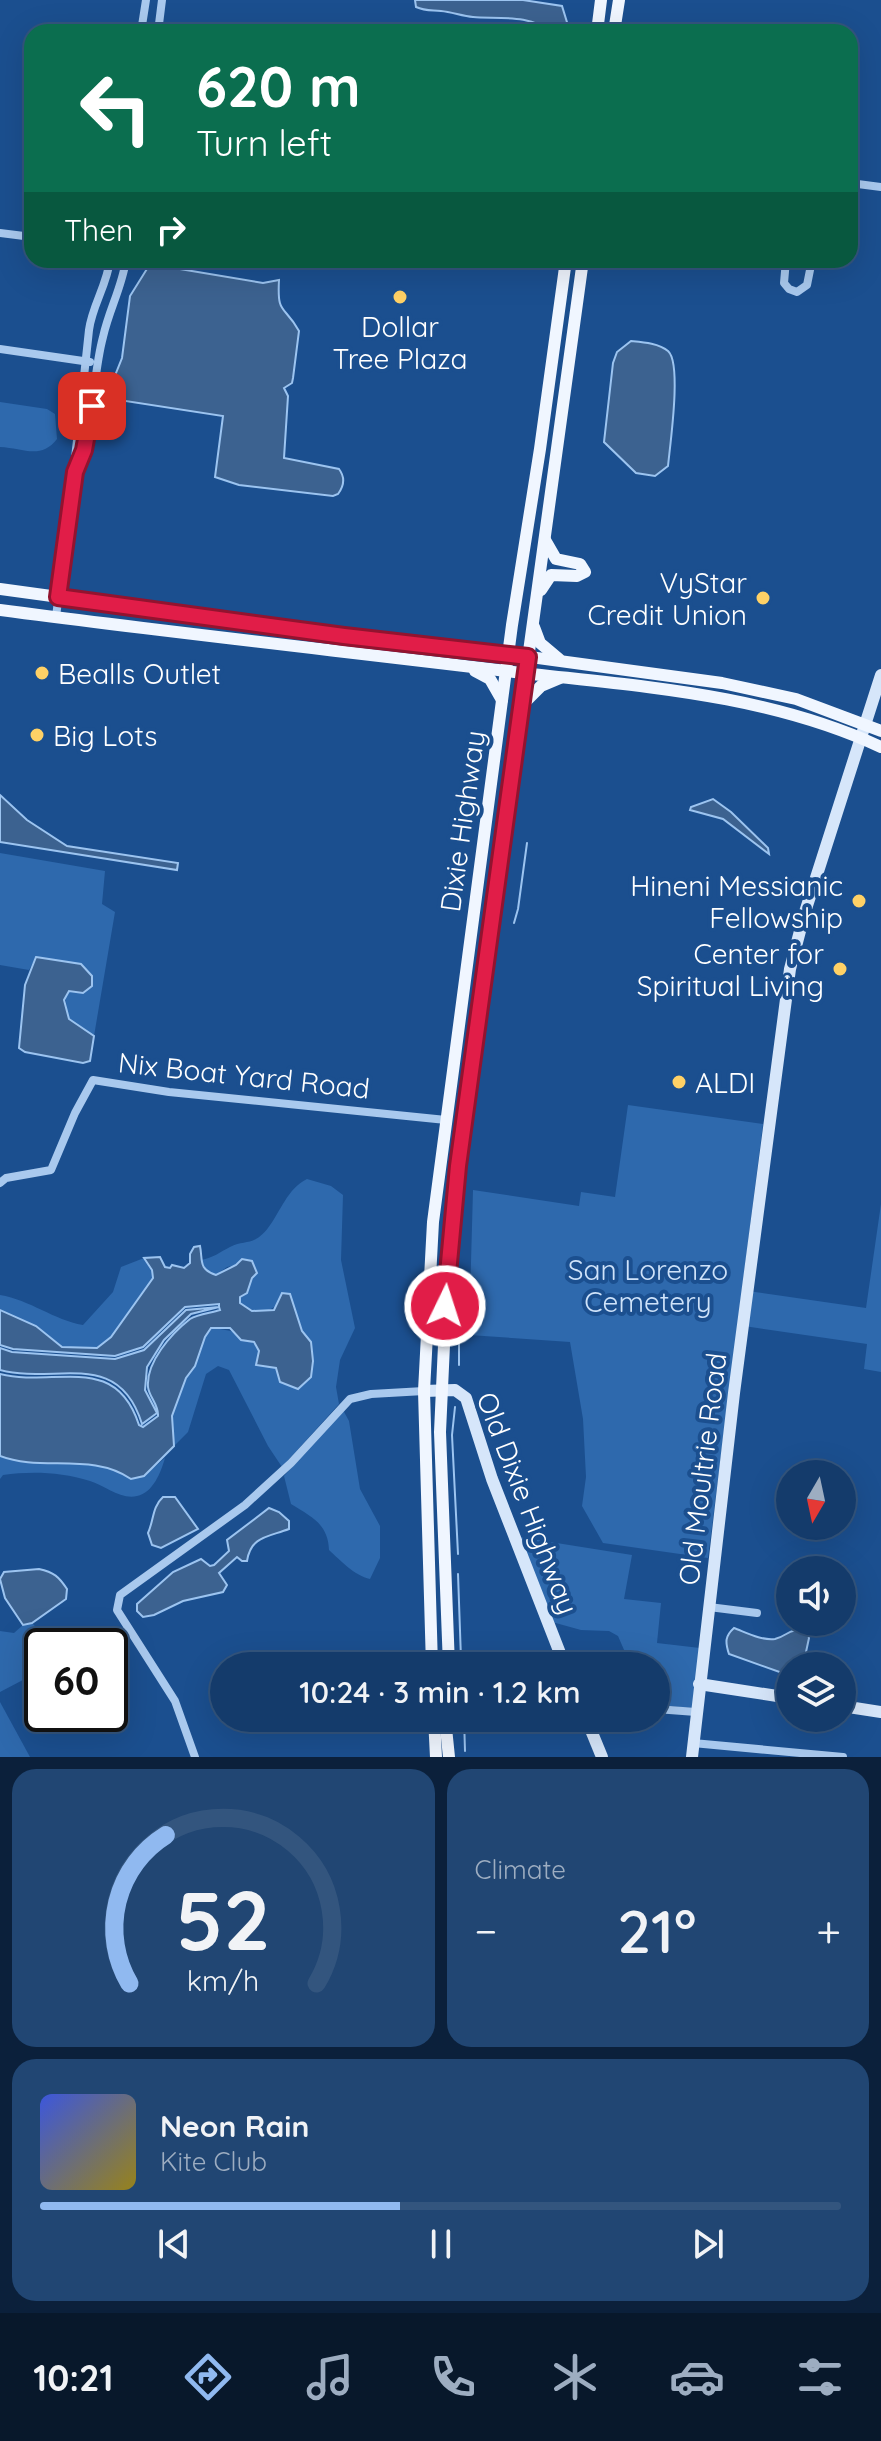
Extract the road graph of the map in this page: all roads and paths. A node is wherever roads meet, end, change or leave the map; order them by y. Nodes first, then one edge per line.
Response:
1 (146, 0) edge
2 (162, 0) edge
3 (601, 0) edge
4 (619, 0) edge
5 (142, 24) edge
6 (159, 24) edge
7 (598, 24) edge
8 (615, 24) edge
9 (858, 184) edge
10 (881, 187) edge
11 (0, 233) edge
12 (24, 236) edge
13 (108, 268) edge
14 (124, 268) edge
15 (565, 268) edge
16 (582, 268) edge
17 (785, 268) edge
18 (810, 268) edge
19 (0, 349) edge
20 (87, 361) junction
21 (99, 363) junction
22 (540, 449) junction
23 (557, 452) junction
24 (75, 472) junction
25 (545, 540) junction
26 (0, 589) edge
27 (538, 596) junction
28 (58, 597) junction
29 (0, 610) edge
30 (56, 617) junction
31 (533, 621) junction
32 (512, 625) junction
33 (344, 636) junction
34 (298, 647) junction
35 (478, 650) junction
36 (508, 655) junction
37 (528, 657) junction
38 (561, 661) junction
39 (465, 666) junction
40 (506, 671) junction
41 (526, 674) junction
42 (881, 675) edge
43 (566, 678) junction
44 (701, 680) junction
45 (699, 695) junction
46 (502, 703) junction
47 (521, 706) junction
48 (865, 724) junction
49 (881, 731) edge
50 (861, 738) junction
51 (881, 747) edge
52 (465, 978) junction
53 (468, 1103) junction
54 (461, 1119) junction
55 (446, 1120) junction
56 (440, 1167) junction
57 (0, 1183) edge
58 (451, 1234) junction
59 (443, 1390) junction
60 (424, 1391) junction
61 (427, 1539) junction
62 (428, 1573) junction
63 (709, 1607) junction
64 (757, 1613) dead end
65 (425, 1652) edge
66 (431, 1652) edge
67 (439, 1652) edge
68 (448, 1652) edge
69 (560, 1652) edge
70 (699, 1684) junction
71 (776, 1696) edge
72 (856, 1708) edge
73 (670, 1710) edge
74 (696, 1712) junction
75 (881, 1712) edge
76 (436, 1732) edge
77 (447, 1732) edge
78 (451, 1732) edge
79 (592, 1732) edge
80 (693, 1743) junction
81 (195, 1757) edge
82 (438, 1757) edge
83 (451, 1757) edge
84 (602, 1757) edge
85 (692, 1757) edge
86 (843, 1757) edge

1 - 5 street
2 - 6 street
3 - 7 main road
4 - 8 main road
9 - 10 street
11 - 12 street
13 - 20 street
14 - 21 street
15 - 22 main road, Dixie Highway
16 - 23 main road, Dixie Highway
17 - 18 street
19 - 20 street
20 - 21 street
20 - 24 street
21 - 24 street
22 - 23 street
22 - 32 main road, Dixie Highway
23 - 25 main road, Dixie Highway
24 - 28 street
25 - 27 main road, Dixie Highway
25 - 27 main road
26 - 28 main road
27 - 31 main road, Dixie Highway
28 - 30 street
28 - 33 main road
29 - 30 main road
30 - 34 main road
31 - 37 main road, Dixie Highway
31 - 38 main road
32 - 35 main road
32 - 36 main road, Dixie Highway
33 - 34 main road
33 - 35 main road
34 - 39 main road
35 - 36 main road
36 - 37 main road
36 - 40 main road, Dixie Highway
37 - 38 main road
37 - 41 main road, Dixie Highway
38 - 44 main road
39 - 40 main road
39 - 46 main road
40 - 41 main road
40 - 46 main road, Dixie Highway
41 - 43 main road
41 - 47 main road, Dixie Highway
42 - 48 main road, Old Moultrie Road
43 - 45 main road
43 - 47 main road
44 - 45 main road
44 - 48 main road
45 - 50 main road
46 - 52 main road, Dixie Highway
47 - 53 main road, Dixie Highway
48 - 49 main road
48 - 50 main road, Old Moultrie Road
50 - 51 main road
50 - 63 main road, Old Moultrie Road
52 - 54 main road
52 - 55 main road, Dixie Highway
53 - 54 main road
53 - 58 main road, Dixie Highway
54 - 55 main road
55 - 56 main road, Dixie Highway
55 - 57 street, Nix Boat Yard Road
55 - 58 main road
56 - 59 main road
56 - 60 main road, Dixie Highway
58 - 59 main road, Dixie Highway
59 - 60 main road, Old Dixie Highway
59 - 68 main road, Dixie Highway
59 - 69 main road, Old Dixie Highway
60 - 61 main road, Dixie Highway
60 - 81 street
61 - 62 main road
61 - 65 main road
62 - 66 main road
62 - 67 main road
63 - 64 street
63 - 70 main road, Old Moultrie Road
70 - 71 main road
70 - 74 main road, Old Moultrie Road
72 - 75 main road
73 - 74 street
74 - 80 main road, Old Moultrie Road
76 - 82 main road
77 - 83 main road
78 - 83 main road
79 - 84 main road
80 - 85 main road, Old Moultrie Road
80 - 86 street

